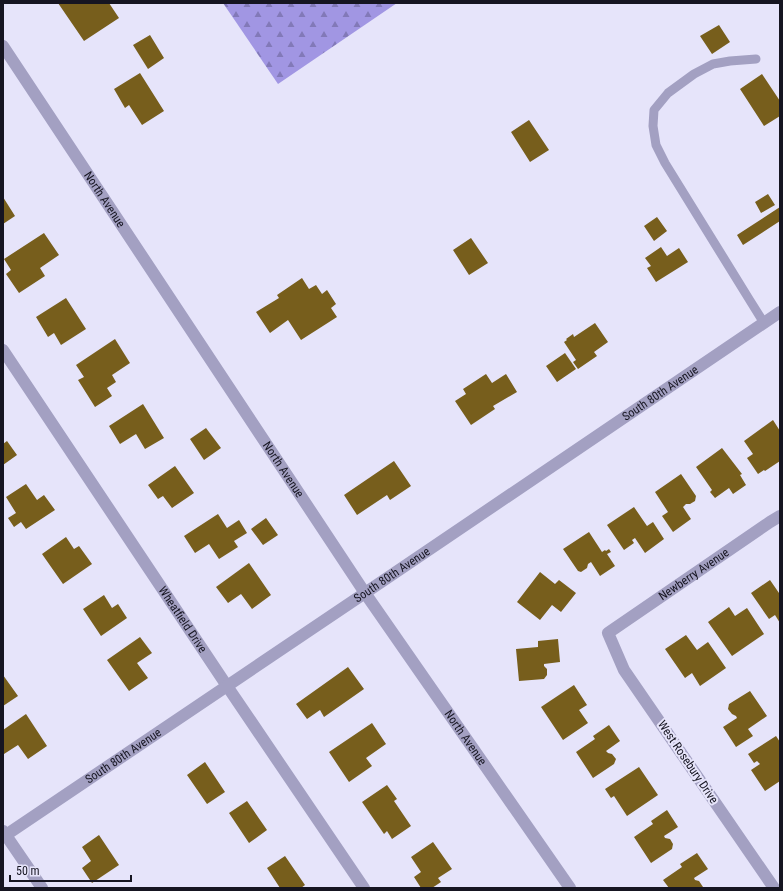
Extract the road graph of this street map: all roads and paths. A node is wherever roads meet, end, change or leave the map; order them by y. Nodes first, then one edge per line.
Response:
1 (3, 46) edge
2 (756, 60) dead end
3 (780, 312) edge
4 (764, 323) junction
5 (3, 350) edge
6 (780, 516) edge
7 (365, 593) junction
8 (608, 633) joint
9 (227, 686) junction
10 (4, 834) edge
11 (42, 888) edge
12 (364, 888) edge
13 (570, 888) edge
14 (774, 888) edge

1 - 7 street, North Avenue
2 - 4 lane
3 - 4 street, South 80th Avenue
4 - 7 street, South 80th Avenue
5 - 9 street, Wheatfield Drive
6 - 8 street, Newberry Avenue
7 - 9 street, South 80th Avenue
7 - 13 street, North Avenue
8 - 14 street, West Rosebury Drive
9 - 10 street, South 80th Avenue
9 - 12 street, Wheatfield Drive
10 - 11 street

